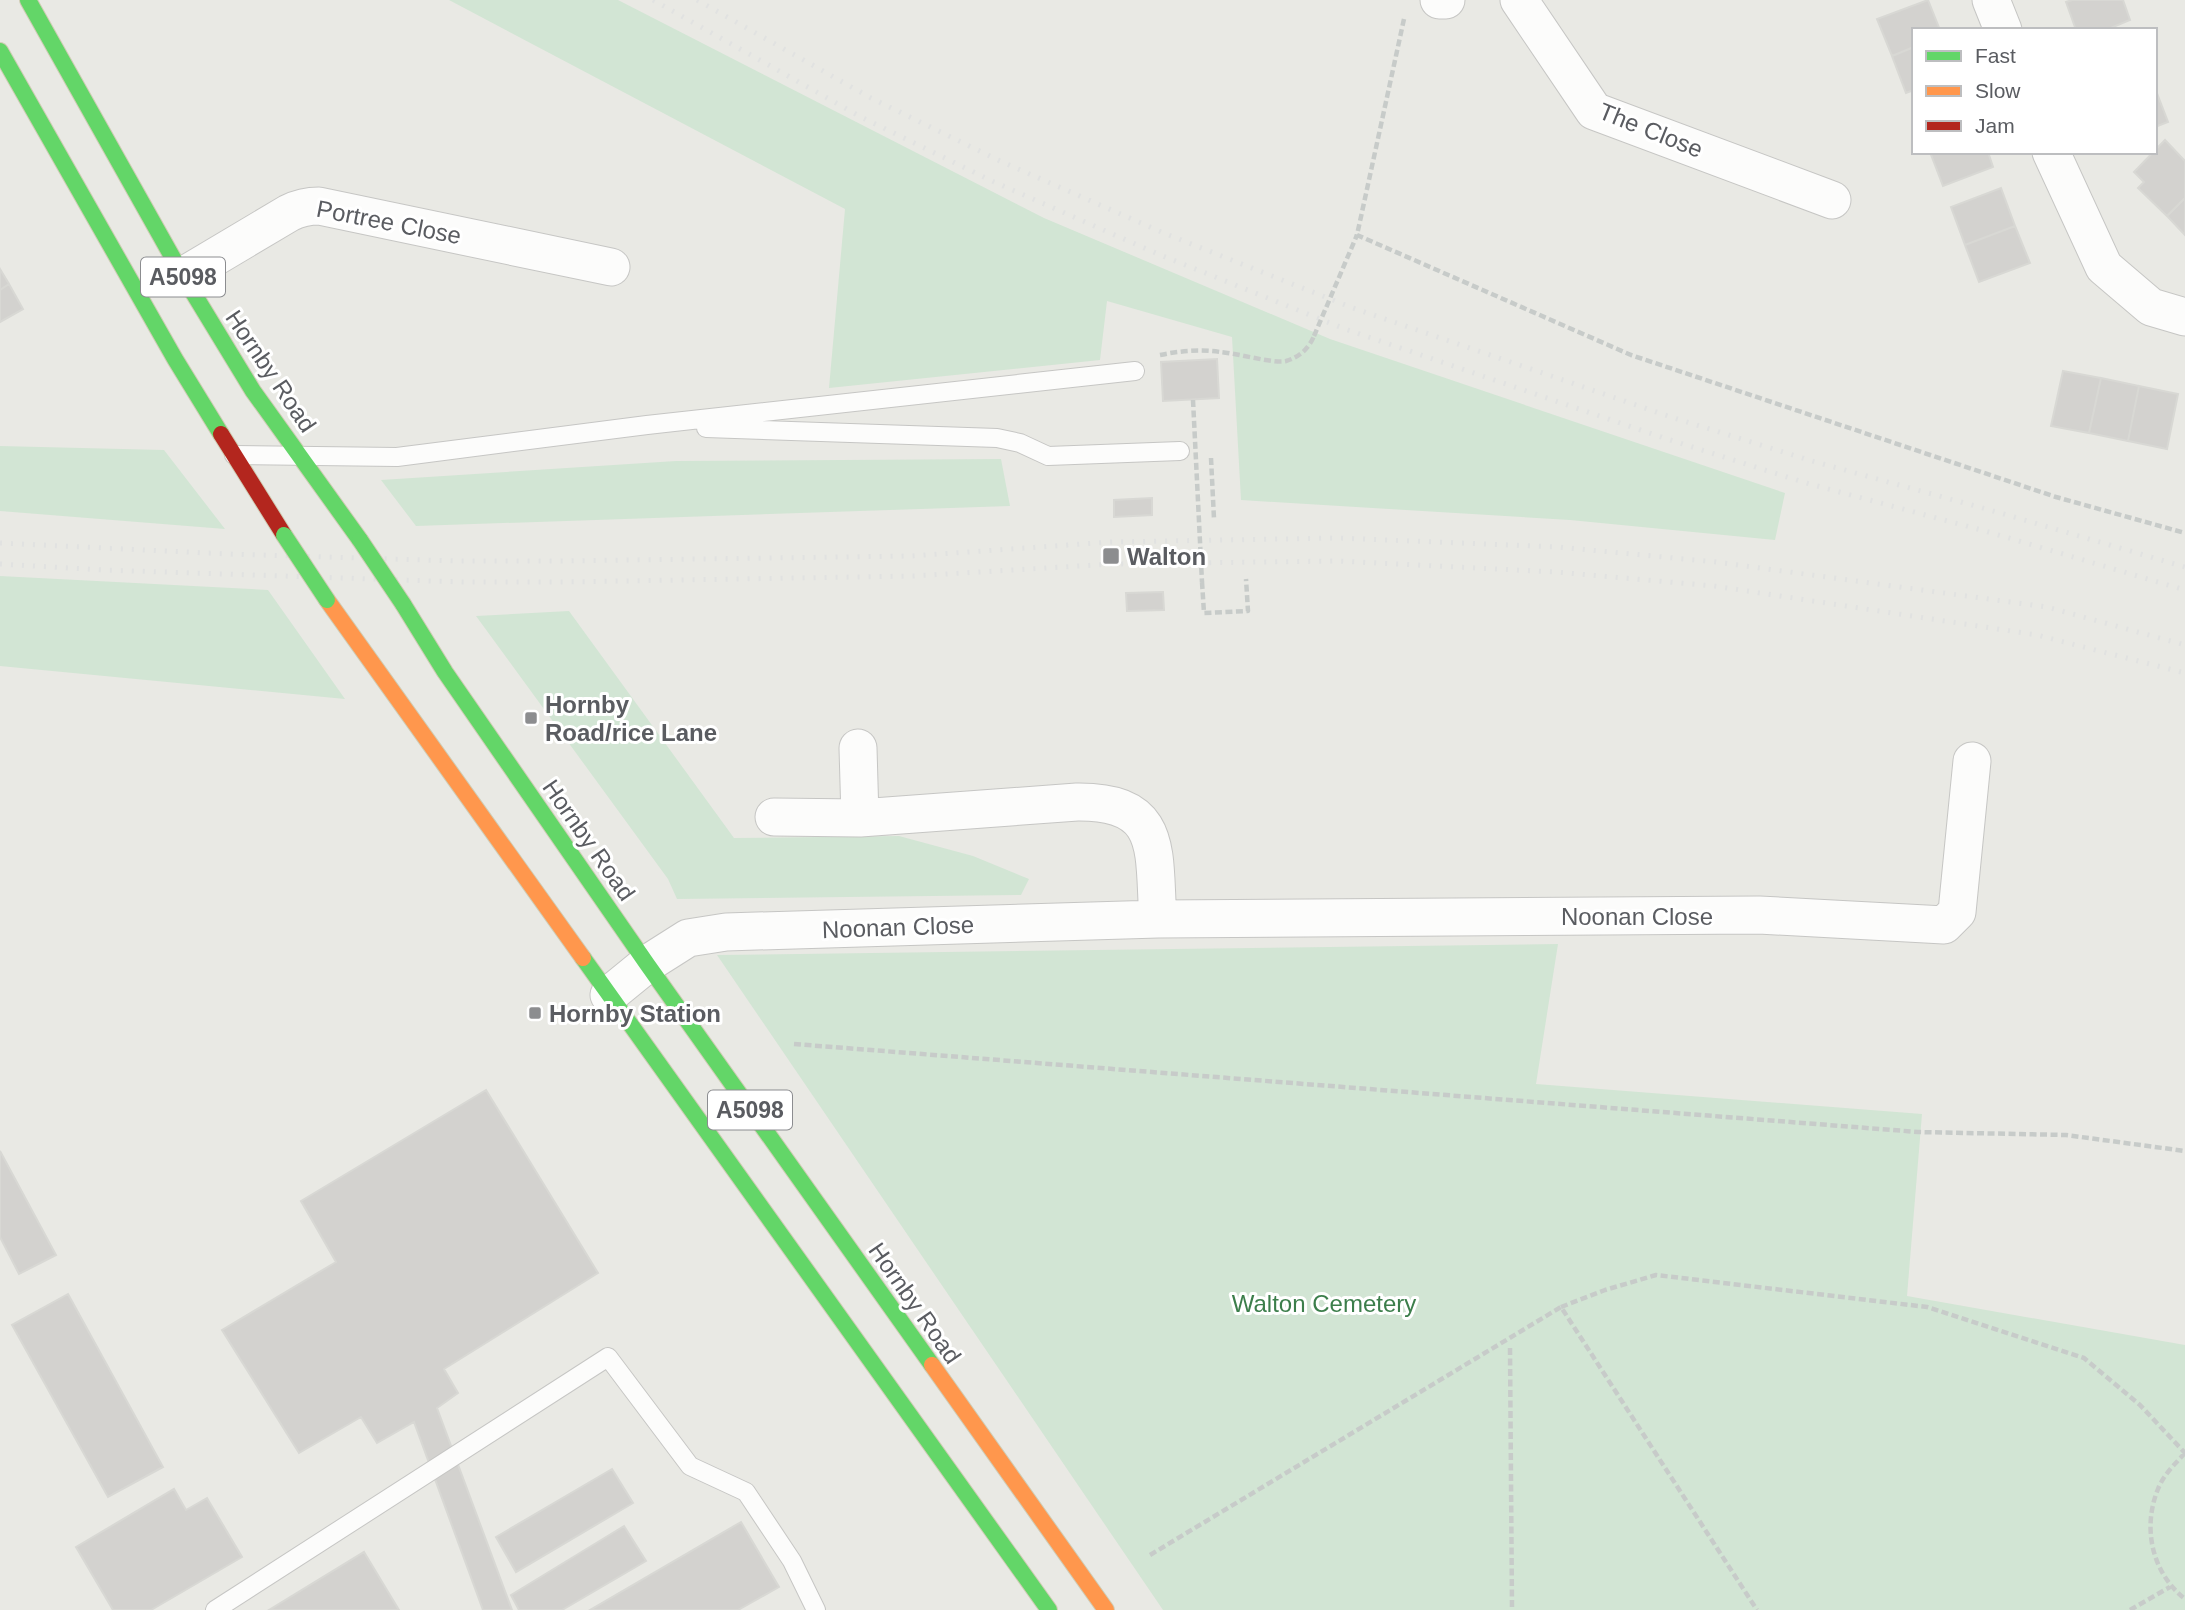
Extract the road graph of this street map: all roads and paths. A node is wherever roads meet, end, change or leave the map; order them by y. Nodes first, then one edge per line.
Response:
1 (28, 0) edge
2 (1439, 0) edge
3 (1446, 0) edge
4 (1519, 0) edge
5 (1991, 0) edge
6 (1405, 13) dead end
7 (2002, 28) edge
8 (0, 51) edge
9 (2052, 154) edge
10 (1832, 200) dead end
11 (1357, 235) junction
12 (611, 267) dead end
13 (183, 276) junction
14 (2185, 317) edge
15 (1189, 351) junction
16 (1160, 354) dead end
17 (1189, 360) dead end
18 (1135, 371) dead end
19 (1193, 400) dead end
20 (647, 425) junction
21 (1180, 451) dead end
22 (234, 455) junction
23 (301, 456) junction
24 (1212, 499) dead end
25 (1214, 519) dead end
26 (2185, 533) edge
27 (1246, 579) dead end
28 (858, 748) dead end
29 (1972, 761) dead end
30 (774, 817) dead end
31 (860, 818) junction
32 (1158, 919) junction
33 (647, 964) junction
34 (609, 995) junction
35 (794, 1044) dead end
36 (2185, 1152) edge
37 (1561, 1307) junction
38 (1510, 1348) dead end
39 (2185, 1453) edge
40 (1150, 1555) dead end
41 (2171, 1587) junction
42 (2185, 1599) edge
43 (215, 1610) edge
44 (816, 1610) edge
45 (1049, 1610) edge
46 (1106, 1610) edge
47 (1512, 1610) edge
48 (1757, 1610) edge
49 (2130, 1610) edge

1 - 13 main road, Hornby Road / A5098
2 - 3 street
4 - 10 street, The Close
5 - 7 street
6 - 11 path
8 - 22 main road, A5098
9 - 14 street
11 - 15 path, bridge
11 - 26 path
12 - 13 street, Portree Close
13 - 23 main road, Hornby Road / A5098
15 - 16 path
15 - 17 path
18 - 20 lane
19 - 27 path, bridge
20 - 21 lane
20 - 23 lane
22 - 23 lane
22 - 34 main road, A5098, bridge
23 - 33 main road, Hornby Road / A5098, bridge
24 - 25 path
28 - 31 street
29 - 32 street, Noonan Close
30 - 31 street
31 - 32 street
32 - 33 street, Noonan Close
33 - 34 street, Noonan Close
33 - 46 main road, Hornby Road / A5098
34 - 45 main road, A5098
35 - 36 path
37 - 39 path
37 - 40 path
37 - 48 path
38 - 47 path
39 - 41 path
41 - 42 path
41 - 49 path
43 - 44 lane

